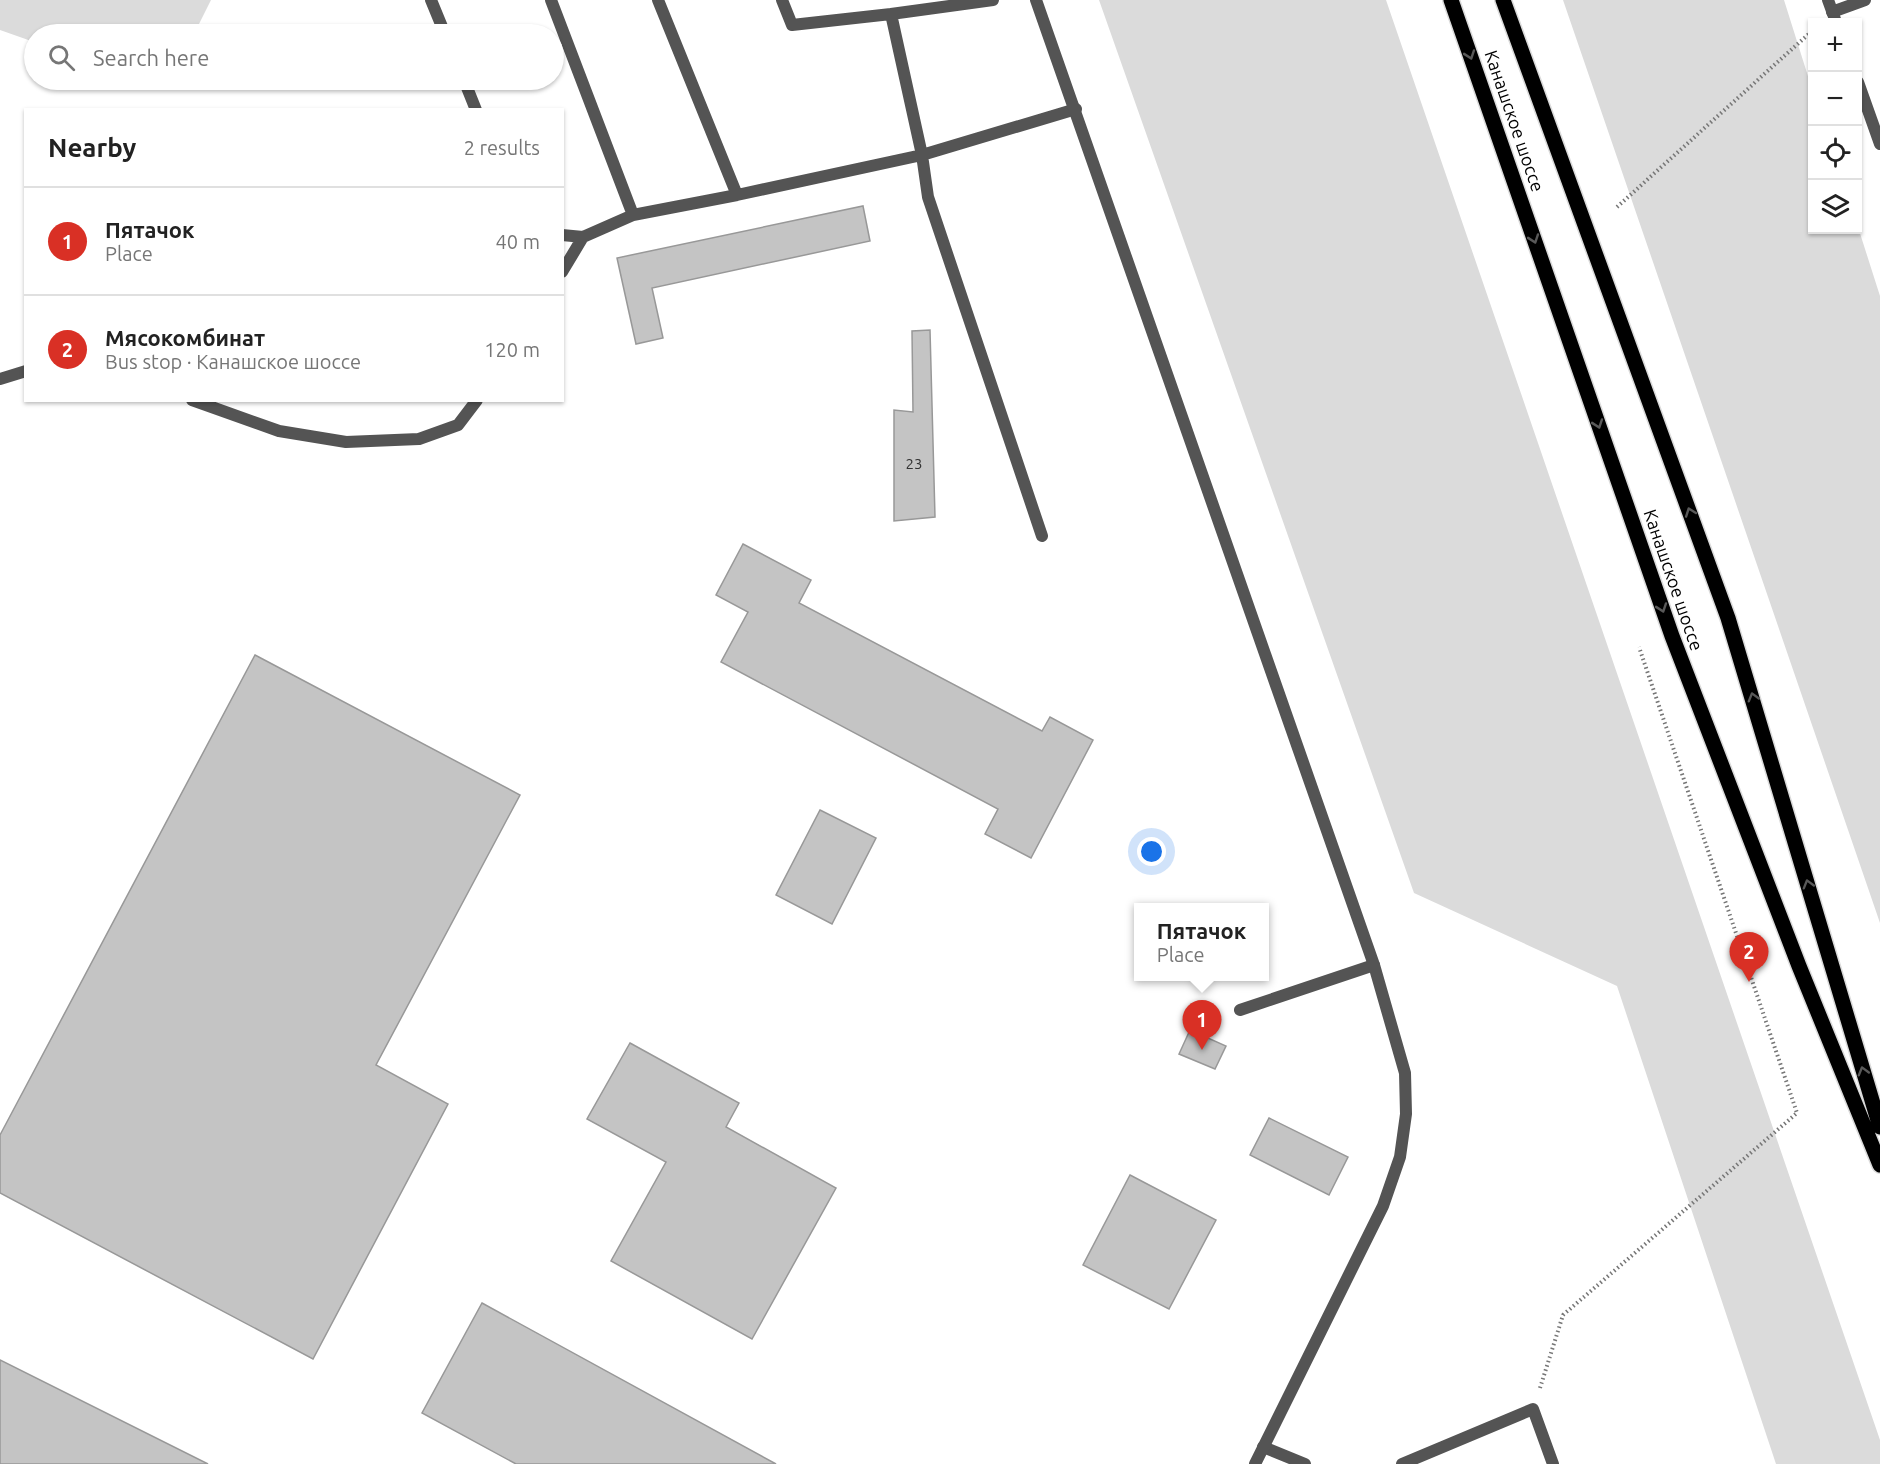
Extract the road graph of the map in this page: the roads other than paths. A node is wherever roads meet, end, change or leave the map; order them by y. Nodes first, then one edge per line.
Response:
1 (430, 0) edge
2 (551, 0) edge
3 (658, 0) edge
4 (782, 0) edge
5 (993, 0) edge
6 (1036, 0) edge
7 (1451, 0) edge
8 (1503, 0) edge
9 (1828, 0) edge
10 (1865, 0) edge
11 (891, 14) junction
12 (1834, 17) edge
13 (441, 24) edge
14 (560, 24) edge
15 (564, 34) edge
16 (468, 90) edge
17 (1862, 95) edge
18 (475, 108) edge
19 (1076, 110) junction
20 (1880, 144) edge
21 (922, 155) junction
22 (737, 195) junction
23 (633, 215) junction
24 (564, 235) edge
25 (583, 237) junction
26 (564, 269) edge
27 (24, 372) edge
28 (0, 380) edge
29 (198, 402) edge
30 (475, 402) edge
31 (1042, 536) dead end
32 (1374, 965) junction
33 (1240, 1010) dead end
34 (1880, 1127) edge
35 (1880, 1166) edge
36 (1263, 1448) junction
37 (1255, 1464) edge
38 (1305, 1464) edge
39 (1402, 1464) edge
40 (1553, 1464) edge

1 - 13 street
2 - 14 street
3 - 22 street
4 - 11 street
5 - 11 street
6 - 19 street
7 -> 35 main road, Канашское шоссе
34 -> 8 main road, Канашское шоссе
9 - 12 street
10 - 12 street
11 - 21 street
15 - 23 street
16 - 18 street
17 - 20 street
19 - 21 street
19 - 32 street
21 - 22 street
21 - 31 street
22 - 23 street
23 - 25 street
24 - 25 street
25 - 26 street
27 - 28 street
29 - 30 street
32 - 33 street
32 - 36 street
36 - 37 street
36 - 38 street
39 - 40 street

